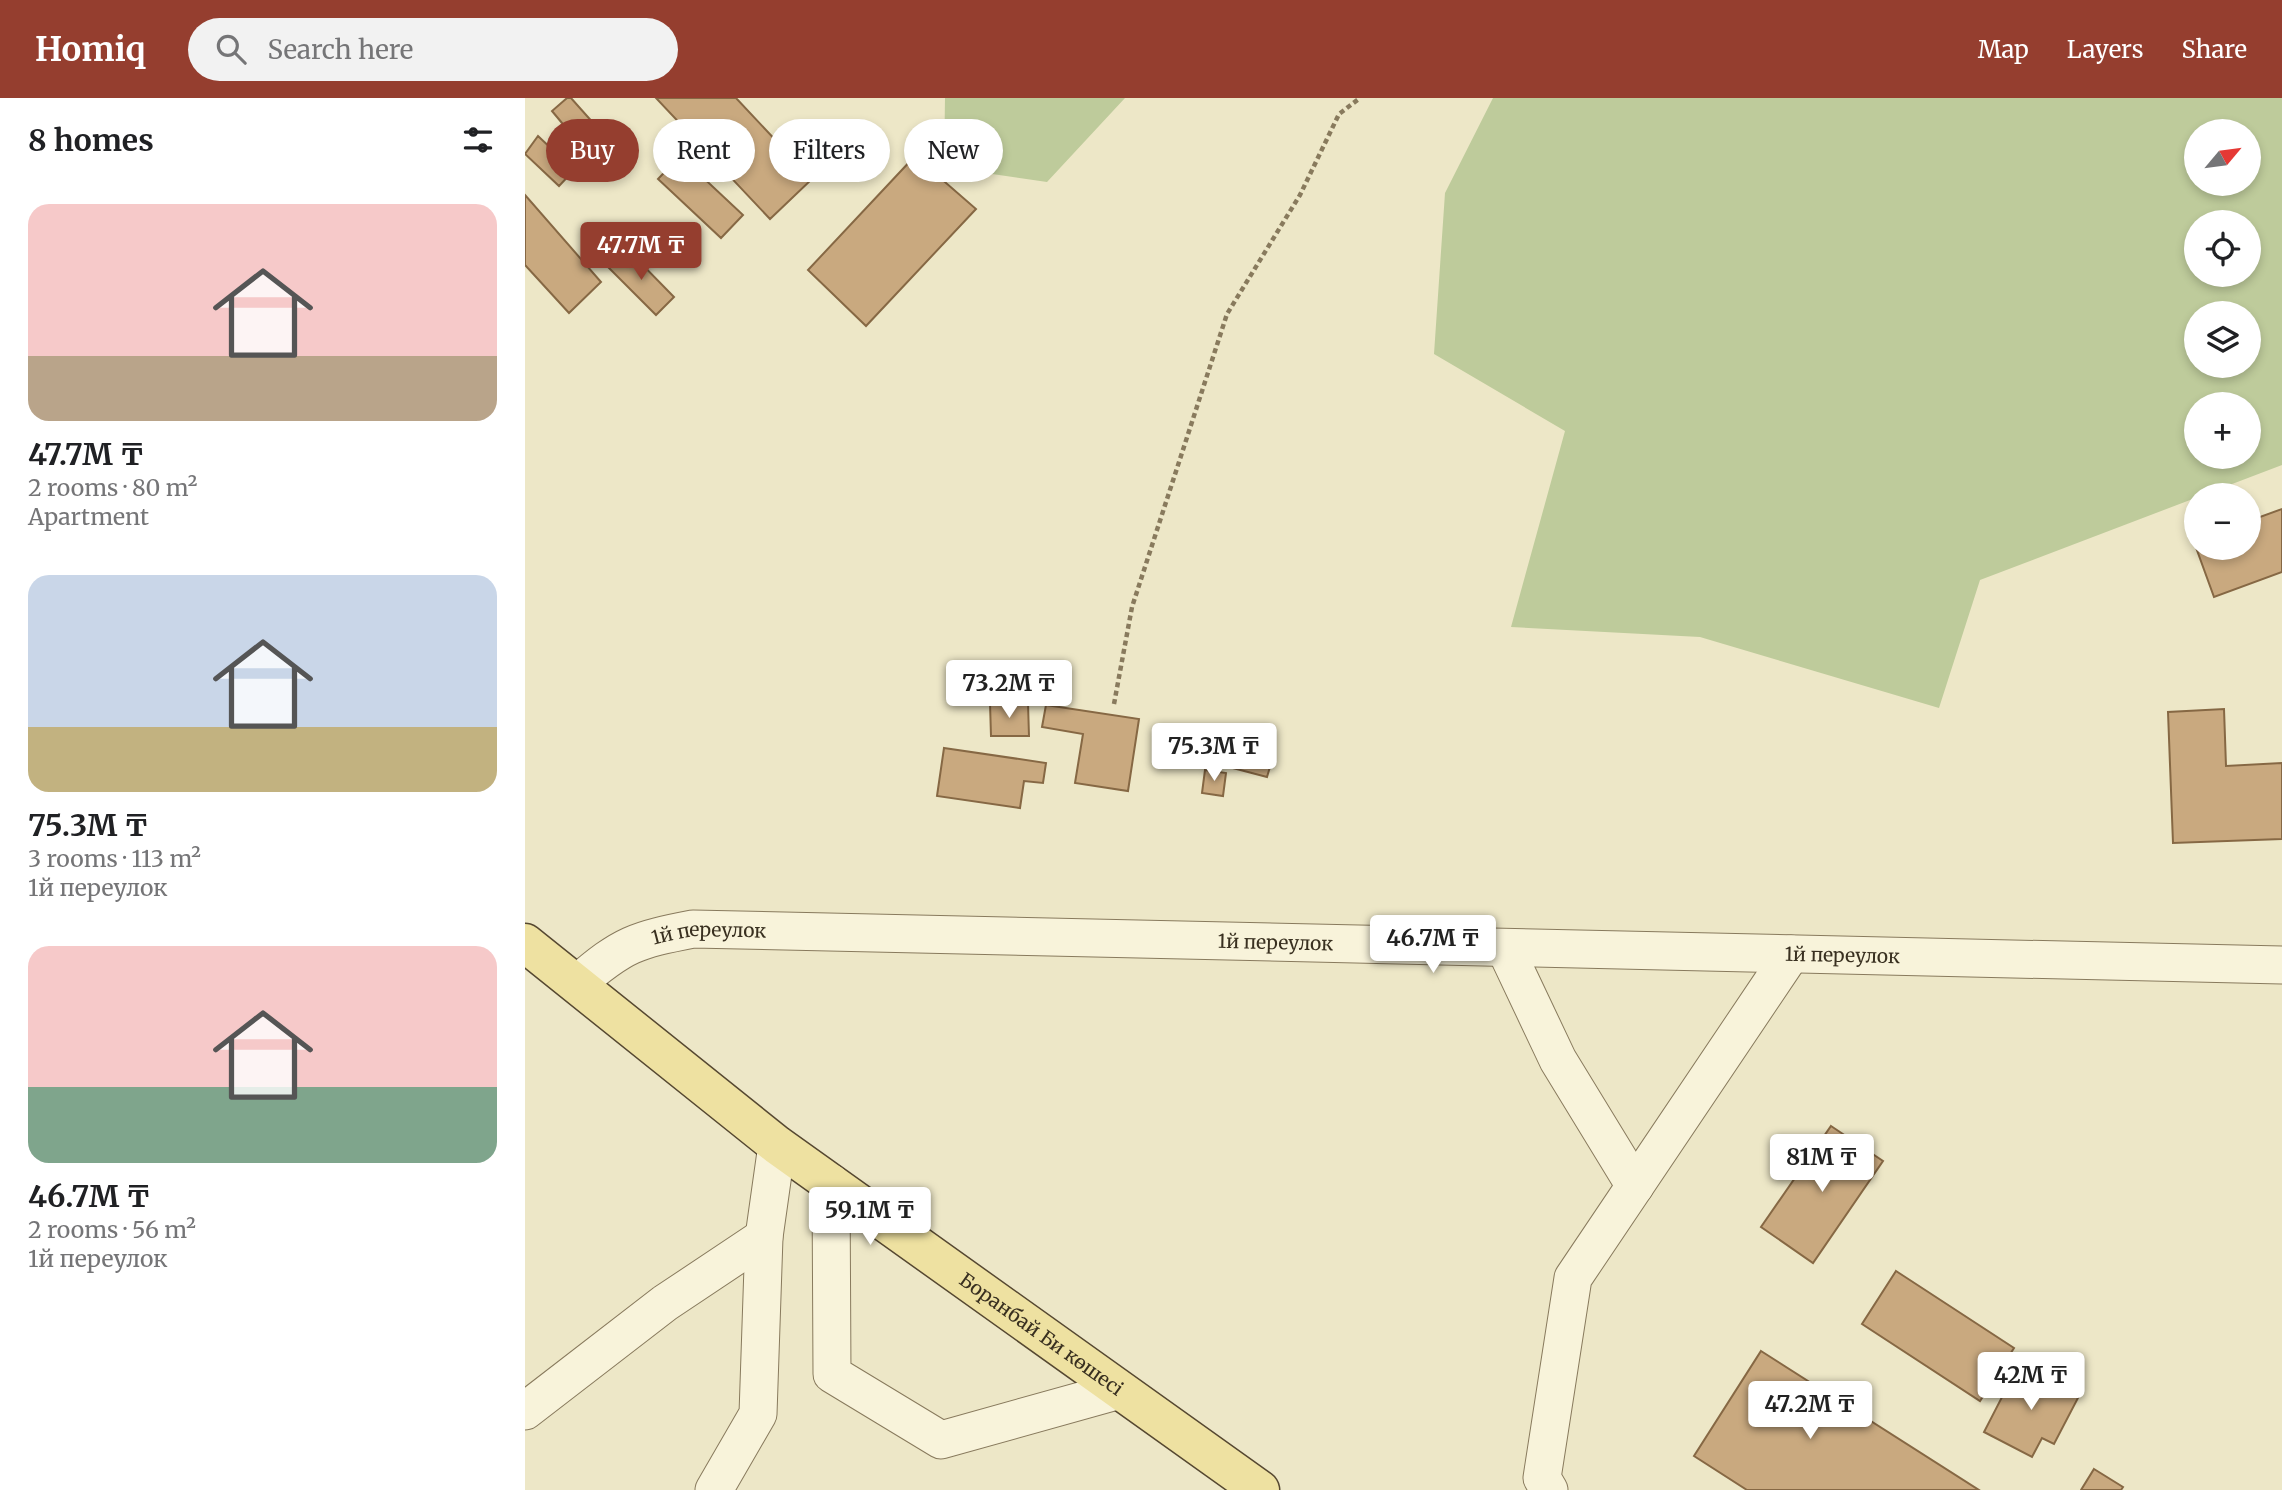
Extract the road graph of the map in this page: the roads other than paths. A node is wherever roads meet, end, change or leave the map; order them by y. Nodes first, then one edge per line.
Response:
1 (525, 943) edge
2 (1505, 948) junction
3 (1791, 954) junction
4 (2282, 965) edge
5 (578, 983) junction
6 (777, 1145) junction
7 (831, 1183) junction
8 (1635, 1186) junction
9 (764, 1237) junction
10 (1120, 1390) junction
11 (525, 1411) edge
12 (714, 1490) edge
13 (1260, 1490) edge
14 (1549, 1490) edge

1 - 5 main road, Боранбай Би көшесі
2 - 3 street, 1й переулок
2 - 5 street, 1й переулок
2 - 8 street
3 - 4 street, 1й переулок
3 - 8 street
5 - 6 main road, Боранбай Би көшесі
6 - 7 main road, Боранбай Би көшесі
6 - 9 street
7 - 10 main road, Боранбай Би көшесі
7 - 10 street
8 - 14 street
9 - 11 street
9 - 12 street
10 - 13 main road, Боранбай Би көшесі

